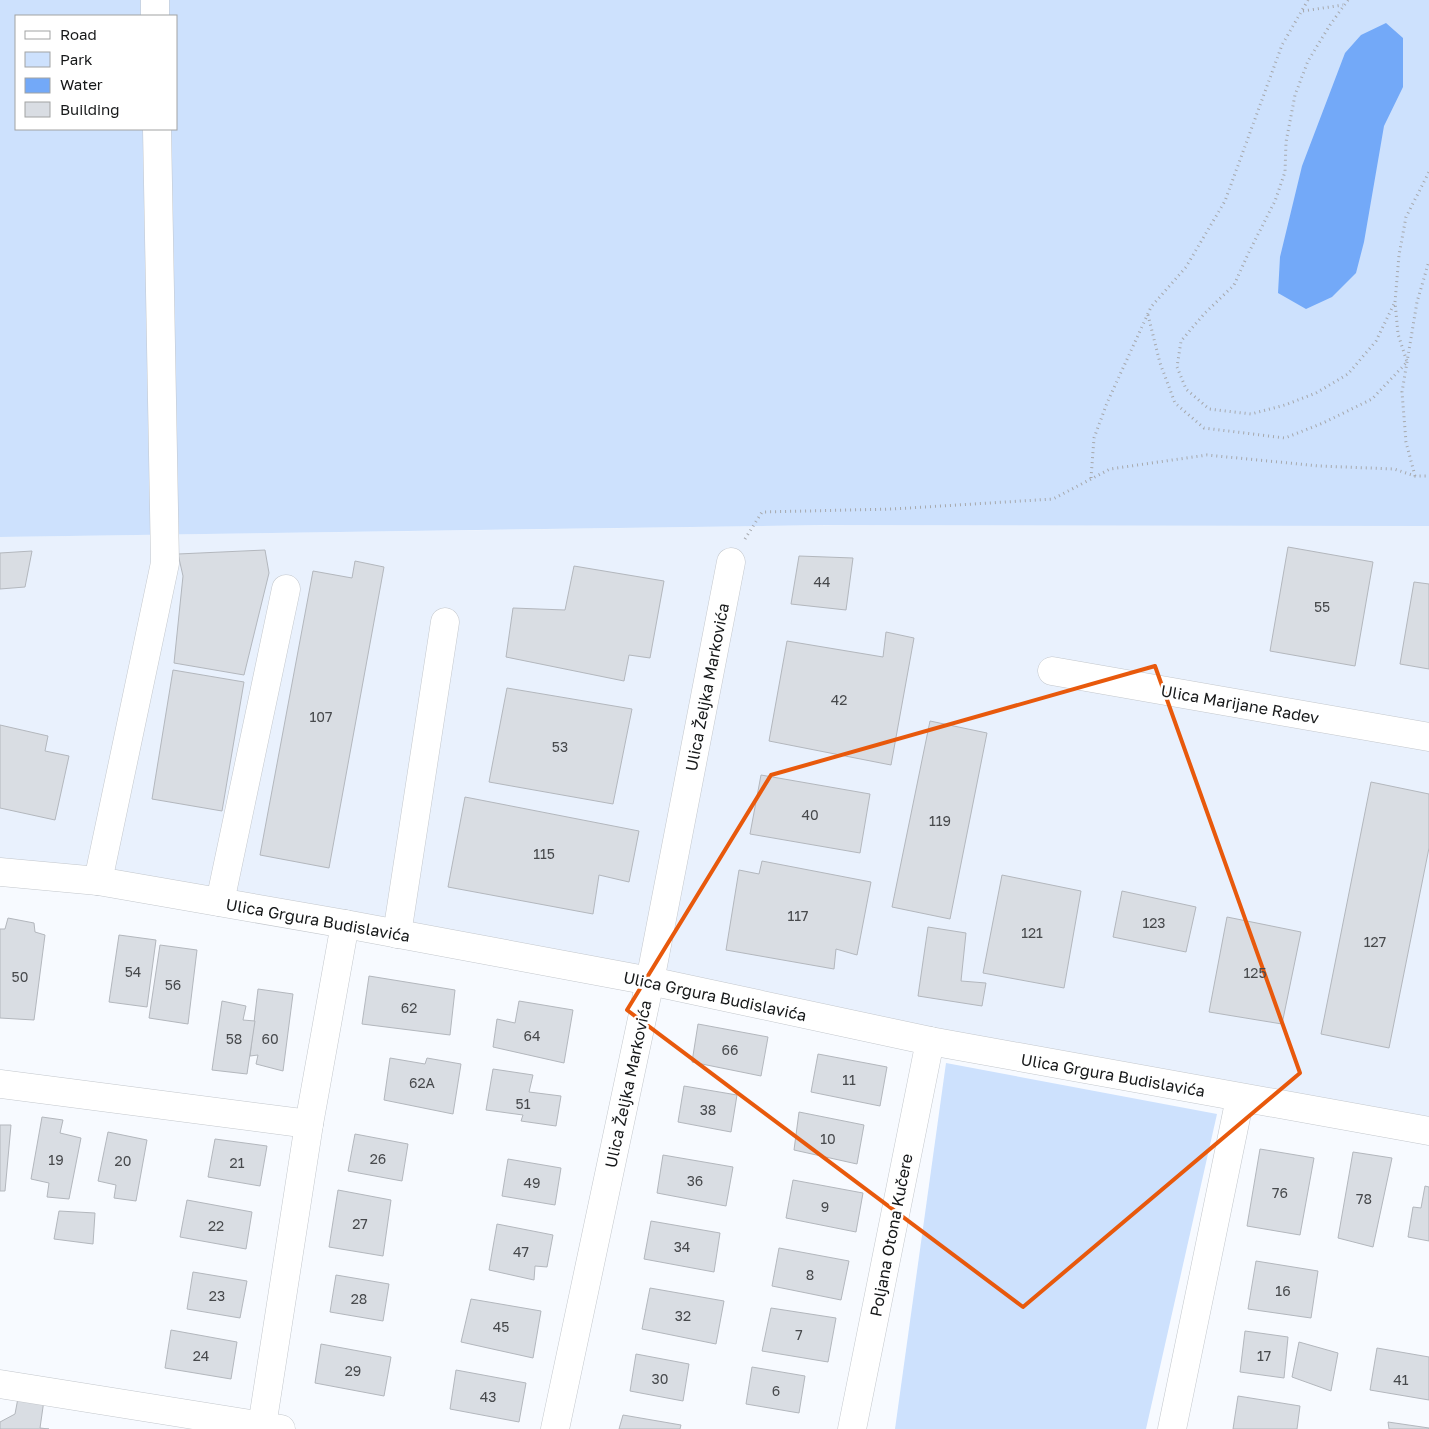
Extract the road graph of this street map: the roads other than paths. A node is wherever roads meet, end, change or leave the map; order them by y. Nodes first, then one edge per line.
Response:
1 (155, 0) edge
2 (155, 15) edge
3 (157, 130) edge
4 (731, 562) road end
5 (286, 589) dead end
6 (445, 622) dead end
7 (1052, 671) dead end
8 (1429, 737) edge
9 (0, 872) edge
10 (98, 880) junction
11 (220, 902) junction
12 (345, 924) junction
13 (397, 934) junction
14 (650, 981) junction
15 (930, 1041) junction
16 (0, 1084) edge
17 (1240, 1098) junction
18 (309, 1124) junction
19 (1429, 1131) edge
20 (0, 1384) edge
21 (271, 1428) edge
22 (555, 1429) edge
23 (852, 1429) edge
24 (1172, 1429) edge

1 - 2 street
3 - 10 street
4 - 14 street, Ulica Željka Markovića
5 - 11 street
6 - 13 street
7 - 8 street, Ulica Marijane Radev
9 - 10 street, Ulica Grgura Budislavića
10 - 11 street, Ulica Grgura Budislavića
11 - 12 street, Ulica Grgura Budislavića
12 - 13 street, Ulica Grgura Budislavića
12 - 18 street
13 - 14 street, Ulica Grgura Budislavića
14 - 15 street, Ulica Grgura Budislavića
14 - 22 street, Ulica Željka Markovića
15 - 17 street, Ulica Grgura Budislavića
15 - 23 street, Poljana Otona Kučere
16 - 18 street
17 - 19 street, Ulica Grgura Budislavića
17 - 24 street
18 - 21 street
20 - 21 street

